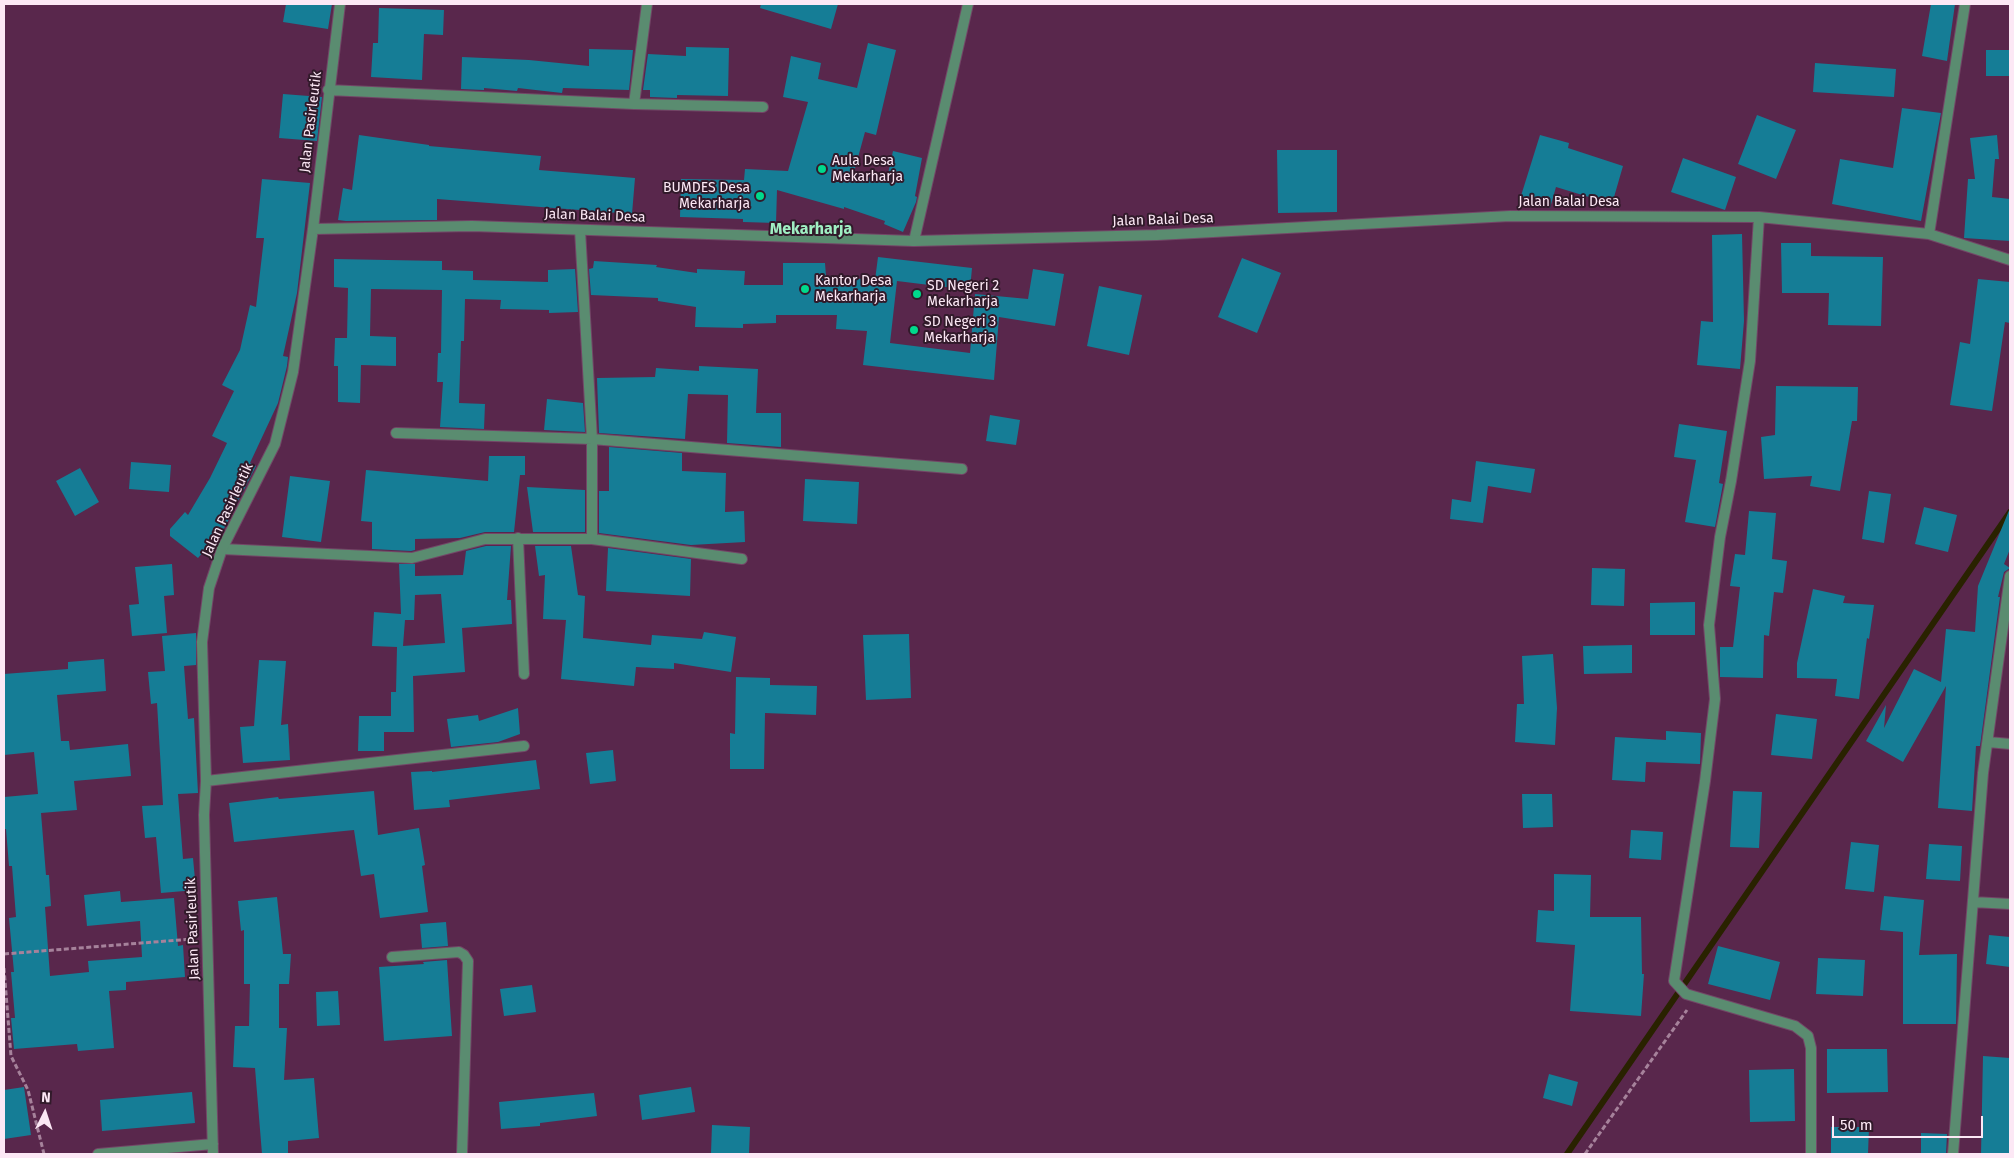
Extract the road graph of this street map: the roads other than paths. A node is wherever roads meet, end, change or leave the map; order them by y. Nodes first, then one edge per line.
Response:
1 (340, 4) edge
2 (647, 4) edge
3 (968, 4) edge
4 (1965, 4) edge
5 (328, 90) junction
6 (634, 104) junction
7 (763, 107) dead end
8 (1759, 217) junction
9 (313, 229) junction
10 (580, 230) junction
11 (1929, 234) junction
12 (914, 242) junction
13 (2010, 260) edge
14 (396, 433) dead end
15 (592, 439) junction
16 (962, 469) dead end
17 (518, 538) junction
18 (592, 539) junction
19 (222, 549) junction
20 (742, 559) dead end
21 (2010, 576) edge
22 (524, 674) dead end
23 (1988, 742) junction
24 (2010, 744) edge
25 (524, 746) dead end
26 (206, 781) junction
27 (1973, 902) junction
28 (2010, 904) edge
29 (392, 957) dead end
30 (213, 1149) edge
31 (98, 1154) edge
32 (462, 1154) edge
33 (1811, 1154) edge
34 (1953, 1154) edge

1 - 5 street, Jalan Pasirleutik
2 - 6 street
3 - 12 street
4 - 11 street
5 - 6 street
5 - 9 street, Jalan Pasirleutik
6 - 7 street
8 - 11 street, Jalan Balai Desa
8 - 12 street, Jalan Balai Desa
8 - 33 street
9 - 10 street, Jalan Balai Desa
9 - 19 street, Jalan Pasirleutik
10 - 12 street, Jalan Balai Desa
10 - 15 street
11 - 13 street, Jalan Balai Desa
14 - 15 street
15 - 16 street
15 - 18 street
17 - 18 street
17 - 19 street
17 - 22 street
18 - 20 street
19 - 26 street, Jalan Pasirleutik
21 - 23 street
23 - 24 street
23 - 27 street
25 - 26 street
26 - 30 street, Jalan Pasirleutik
27 - 28 street
27 - 34 street
29 - 32 street
30 - 31 street

